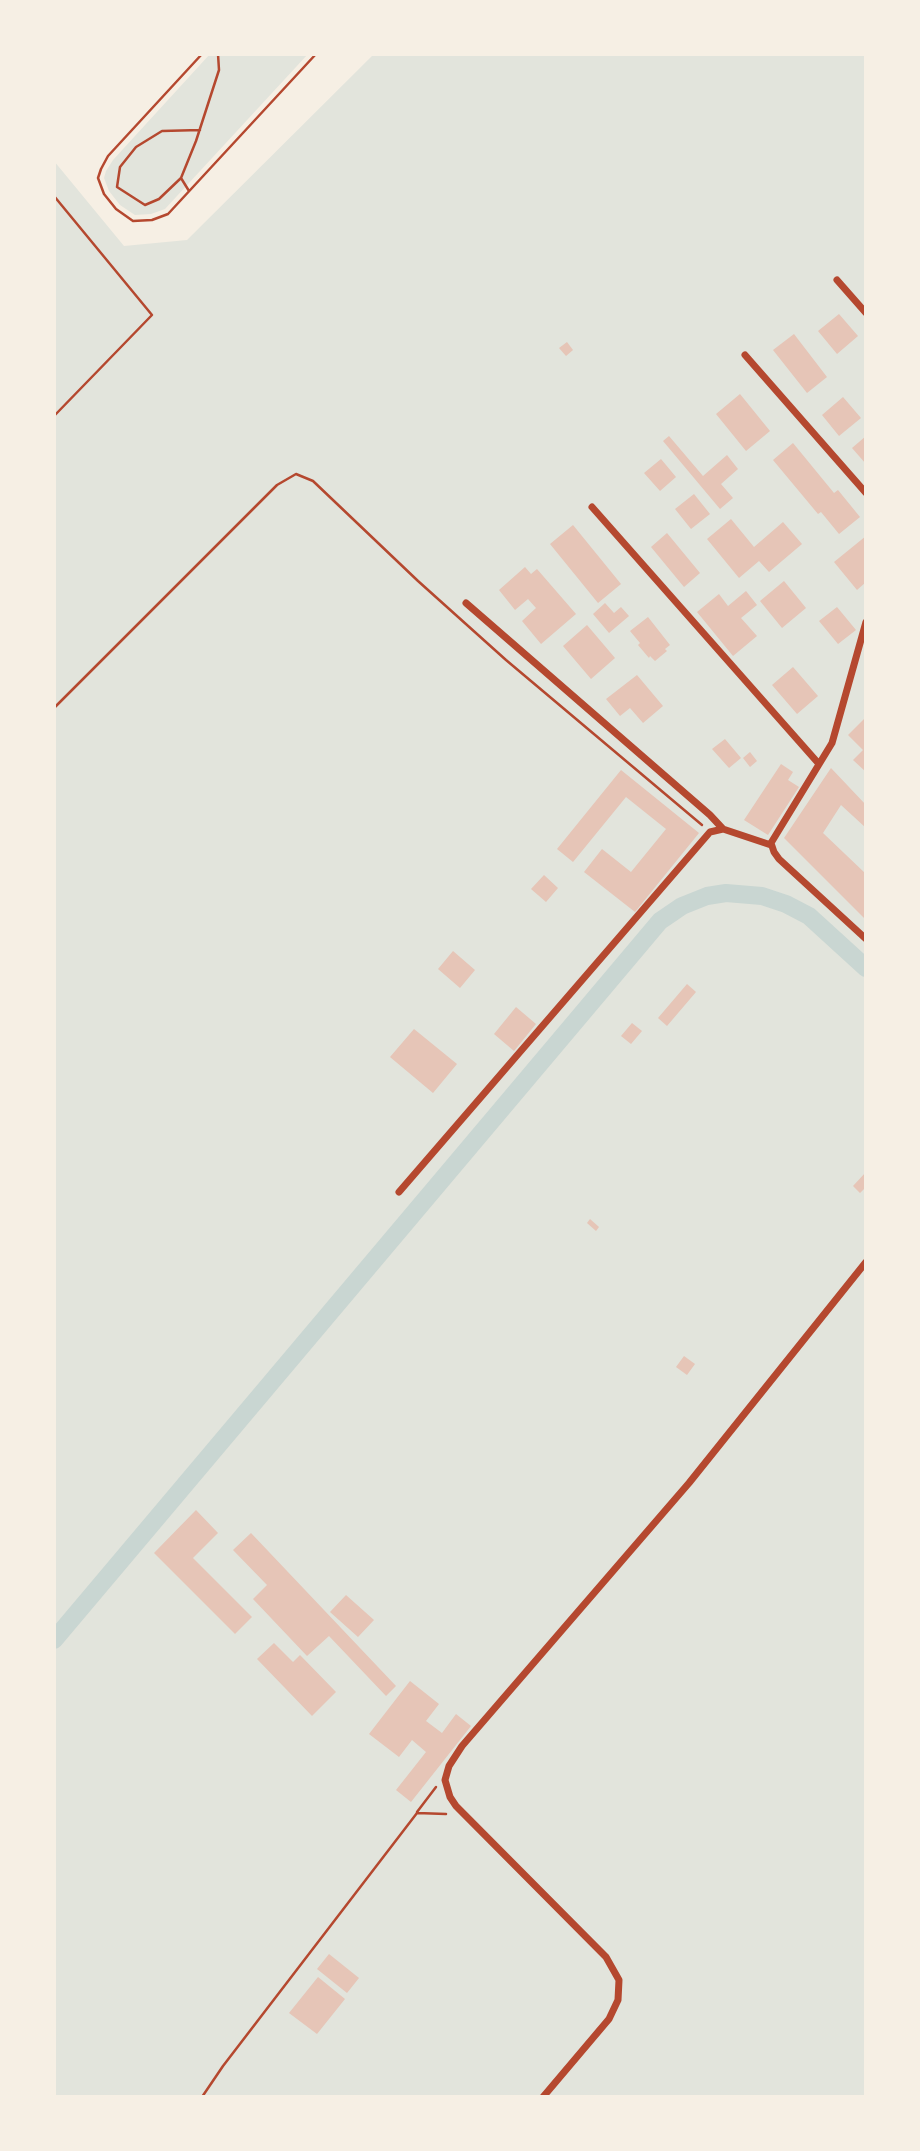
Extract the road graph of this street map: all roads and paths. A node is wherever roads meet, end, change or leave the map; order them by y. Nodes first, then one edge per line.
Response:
1 (202, 54) edge
2 (218, 54) edge
3 (316, 54) edge
4 (200, 130) junction
5 (181, 178) junction
6 (189, 191) junction
7 (54, 196) edge
8 (837, 280) dead end
9 (866, 313) edge
10 (745, 355) dead end
11 (54, 416) edge
12 (866, 493) edge
13 (592, 507) dead end
14 (466, 603) dead end
15 (866, 622) edge
16 (54, 708) edge
17 (819, 764) junction
18 (723, 829) junction
19 (710, 832) junction
20 (771, 845) junction
21 (866, 939) edge
22 (399, 1192) dead end
23 (866, 1262) edge
24 (446, 1773) junction
25 (417, 1813) junction
26 (455, 1817) dead end
27 (202, 2097) edge
28 (543, 2097) edge

1 - 6 path
2 - 4 path
3 - 6 path
4 - 5 path
4 - 5 path
5 - 6 path
7 - 11 path
8 - 9 street
10 - 12 street
13 - 17 street
14 - 18 street
15 - 17 street
16 - 19 path
17 - 20 street
18 - 19 street
18 - 20 street
19 - 22 street
20 - 21 street
23 - 24 street
24 - 25 path
24 - 28 street
25 - 26 path
25 - 27 path

